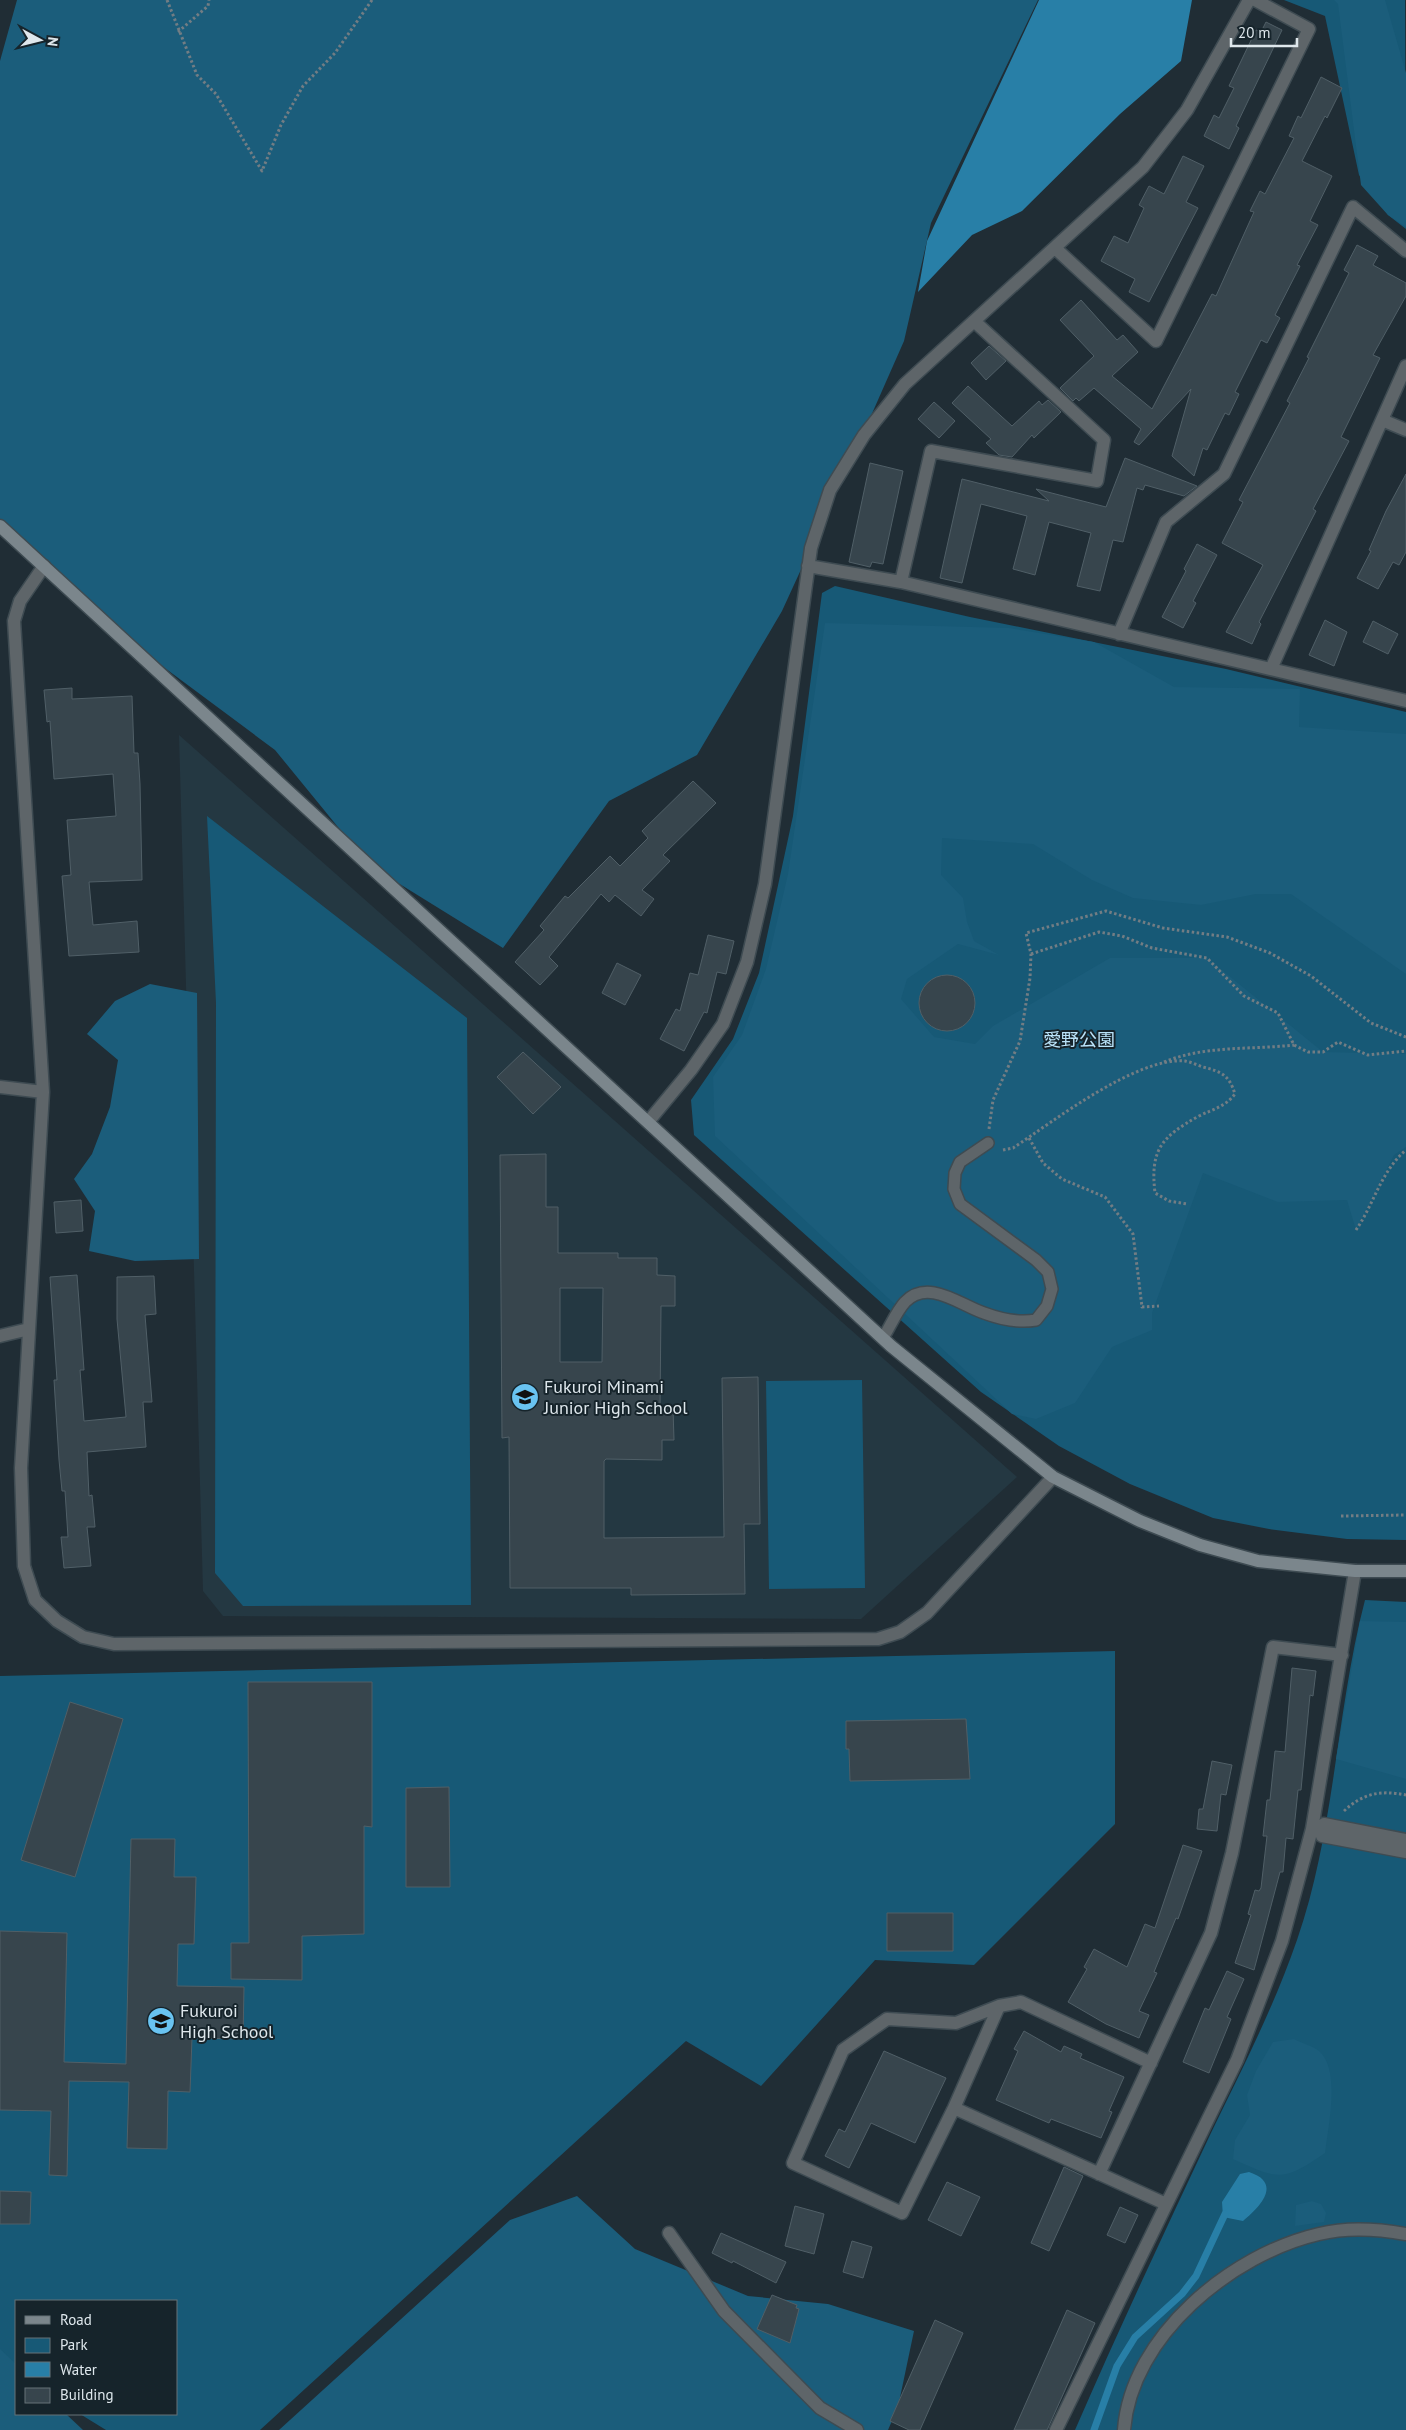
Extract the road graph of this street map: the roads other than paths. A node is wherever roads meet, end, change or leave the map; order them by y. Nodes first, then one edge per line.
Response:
1 (1249, 0) edge
2 (1255, 0) edge
3 (1055, 248) junction
4 (1406, 251) edge
5 (974, 321) junction
6 (1406, 366) edge
7 (1382, 420) junction
8 (1406, 430) edge
9 (0, 526) edge
10 (44, 566) junction
11 (808, 566) junction
12 (900, 582) junction
13 (1119, 634) junction
14 (1271, 668) junction
15 (1406, 701) edge
16 (0, 1087) edge
17 (43, 1092) junction
18 (648, 1122) junction
19 (988, 1143) road end
20 (29, 1329) junction
21 (0, 1336) edge
22 (883, 1338) junction
23 (1052, 1477) junction
24 (1355, 1571) junction
25 (1406, 1571) edge
26 (1342, 1655) junction
27 (1406, 1840) edge
28 (1406, 1852) edge
29 (999, 2006) junction
30 (1151, 2063) junction
31 (954, 2108) junction
32 (1099, 2174) junction
33 (1166, 2204) junction
34 (669, 2233) dead end
35 (1406, 2234) edge
36 (857, 2430) edge
37 (1056, 2430) edge
38 (1124, 2430) edge

1 - 3 street
2 - 3 street
3 - 5 street
4 - 13 street
5 - 11 street
5 - 12 street
6 - 7 street
7 - 8 street
7 - 14 street
9 - 10 street
10 - 17 street
10 - 18 street
11 - 12 street
11 - 18 street
12 - 13 street
13 - 14 street
14 - 15 street
16 - 17 street
17 - 20 street
18 - 22 street
19 - 22 lane
20 - 21 street
20 - 23 street
22 - 23 street
23 - 24 street
24 - 25 street
24 - 26 street
26 - 30 street
26 - 33 street
27 - 28 street
29 - 30 street
29 - 31 street
29 - 31 street
30 - 32 street
31 - 32 street
32 - 33 street
33 - 37 street
34 - 36 street
35 - 38 street

